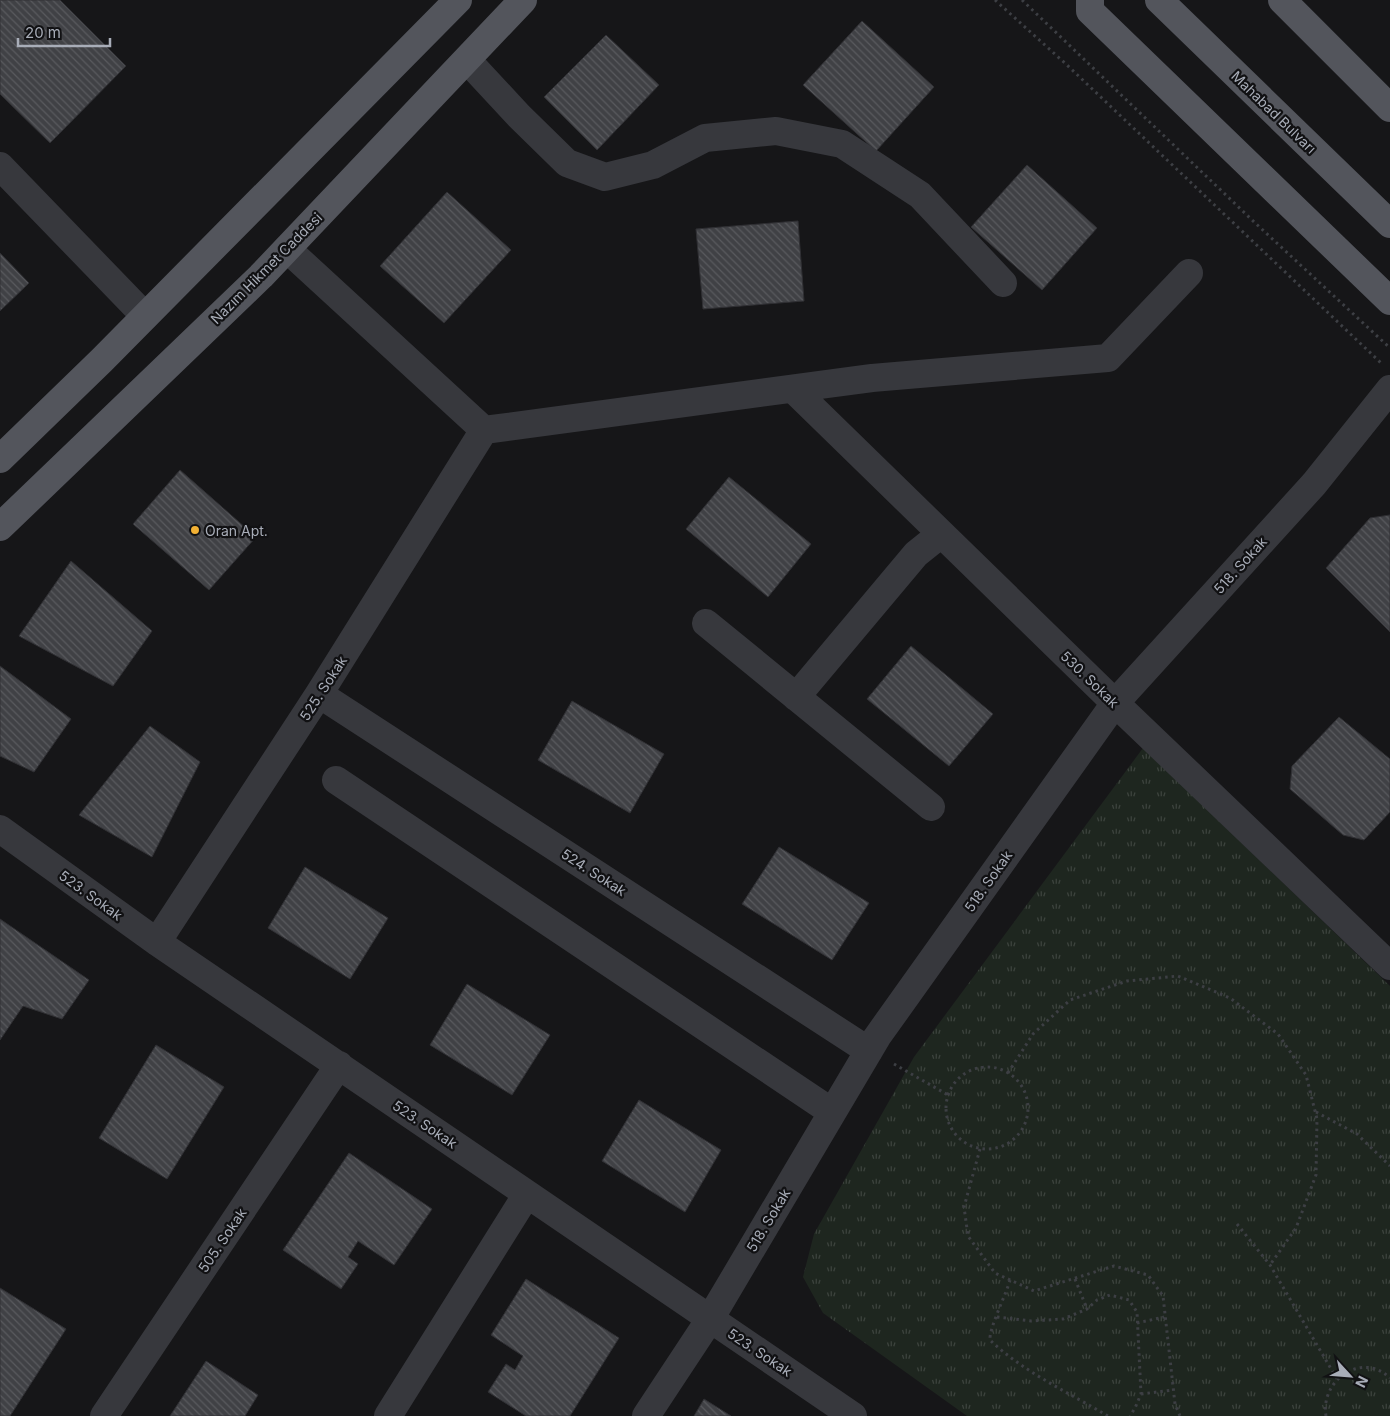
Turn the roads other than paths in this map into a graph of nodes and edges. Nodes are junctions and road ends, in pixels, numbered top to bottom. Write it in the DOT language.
graph roads {
  1 [pos="458,0"];
  2 [pos="523,0"];
  3 [pos="1090,0"];
  4 [pos="1159,0"];
  5 [pos="1282,0"];
  6 [pos="467,60"];
  7 [pos="1360,78"];
  8 [pos="1390,91"];
  9 [pos="1390,108"];
  10 [pos="0,166"];
  11 [pos="1390,224"];
  12 [pos="287,249"];
  13 [pos="1189,273"];
  14 [pos="1003,283"];
  15 [pos="1390,301"];
  16 [pos="145,316"];
  17 [pos="1386,377"];
  18 [pos="793,389"];
  19 [pos="484,430"];
  20 [pos="0,459"];
  21 [pos="0,527"];
  22 [pos="941,534"];
  23 [pos="706,623"];
  24 [pos="319,694"];
  25 [pos="796,697"];
  26 [pos="1115,703"];
  27 [pos="336,780"];
  28 [pos="931,807"];
  29 [pos="0,829"];
  30 [pos="157,942"];
  31 [pos="1390,966"];
  32 [pos="869,1051"];
  33 [pos="339,1065"];
  34 [pos="832,1112"];
  35 [pos="527,1194"];
  36 [pos="710,1319"];
  37 [pos="104,1416"];
  38 [pos="388,1416"];
  39 [pos="646,1416"];
  40 [pos="853,1416"];
  1 -- 16 [label="main road"];
  2 -- 6 [label="main road, Nazım Hikmet Caddesi"];
  3 -- 15 [label="main road"];
  4 -- 11 [label="main road, Mahabad Bulvarı"];
  5 -- 7 [label="main road"];
  6 -- 12 [label="main road, Nazım Hikmet Caddesi"];
  6 -- 14 [label="street"];
  7 -- 8 [label="main road"];
  7 -- 9 [label="main road"];
  10 -- 16 [label="street"];
  12 -- 19 [label="street"];
  12 -- 21 [label="main road, Nazım Hikmet Caddesi"];
  13 -- 18 [label="street"];
  16 -- 20 [label="main road"];
  17 -- 26 [label="street, 518. Sokak"];
  18 -- 19 [label="street"];
  18 -- 22 [label="street, 530. Sokak"];
  19 -- 24 [label="street, 525. Sokak"];
  22 -- 25 [label="street"];
  22 -- 26 [label="street, 530. Sokak"];
  23 -- 25 [label="street"];
  24 -- 30 [label="street, 525. Sokak"];
  24 -- 32 [label="street, 524. Sokak"];
  25 -- 28 [label="street"];
  26 -- 31 [label="street, 530. Sokak"];
  26 -- 32 [label="street, 518. Sokak"];
  27 -- 34 [label="street"];
  29 -- 30 [label="street, 523. Sokak"];
  30 -- 33 [label="street, 523. Sokak"];
  32 -- 34 [label="street, 518. Sokak"];
  33 -- 35 [label="street, 523. Sokak"];
  33 -- 37 [label="street, 505. Sokak"];
  34 -- 36 [label="street, 518. Sokak"];
  35 -- 36 [label="street, 523. Sokak"];
  35 -- 38 [label="street"];
  36 -- 39 [label="street, 518. Sokak"];
  36 -- 40 [label="street, 523. Sokak"];
}
